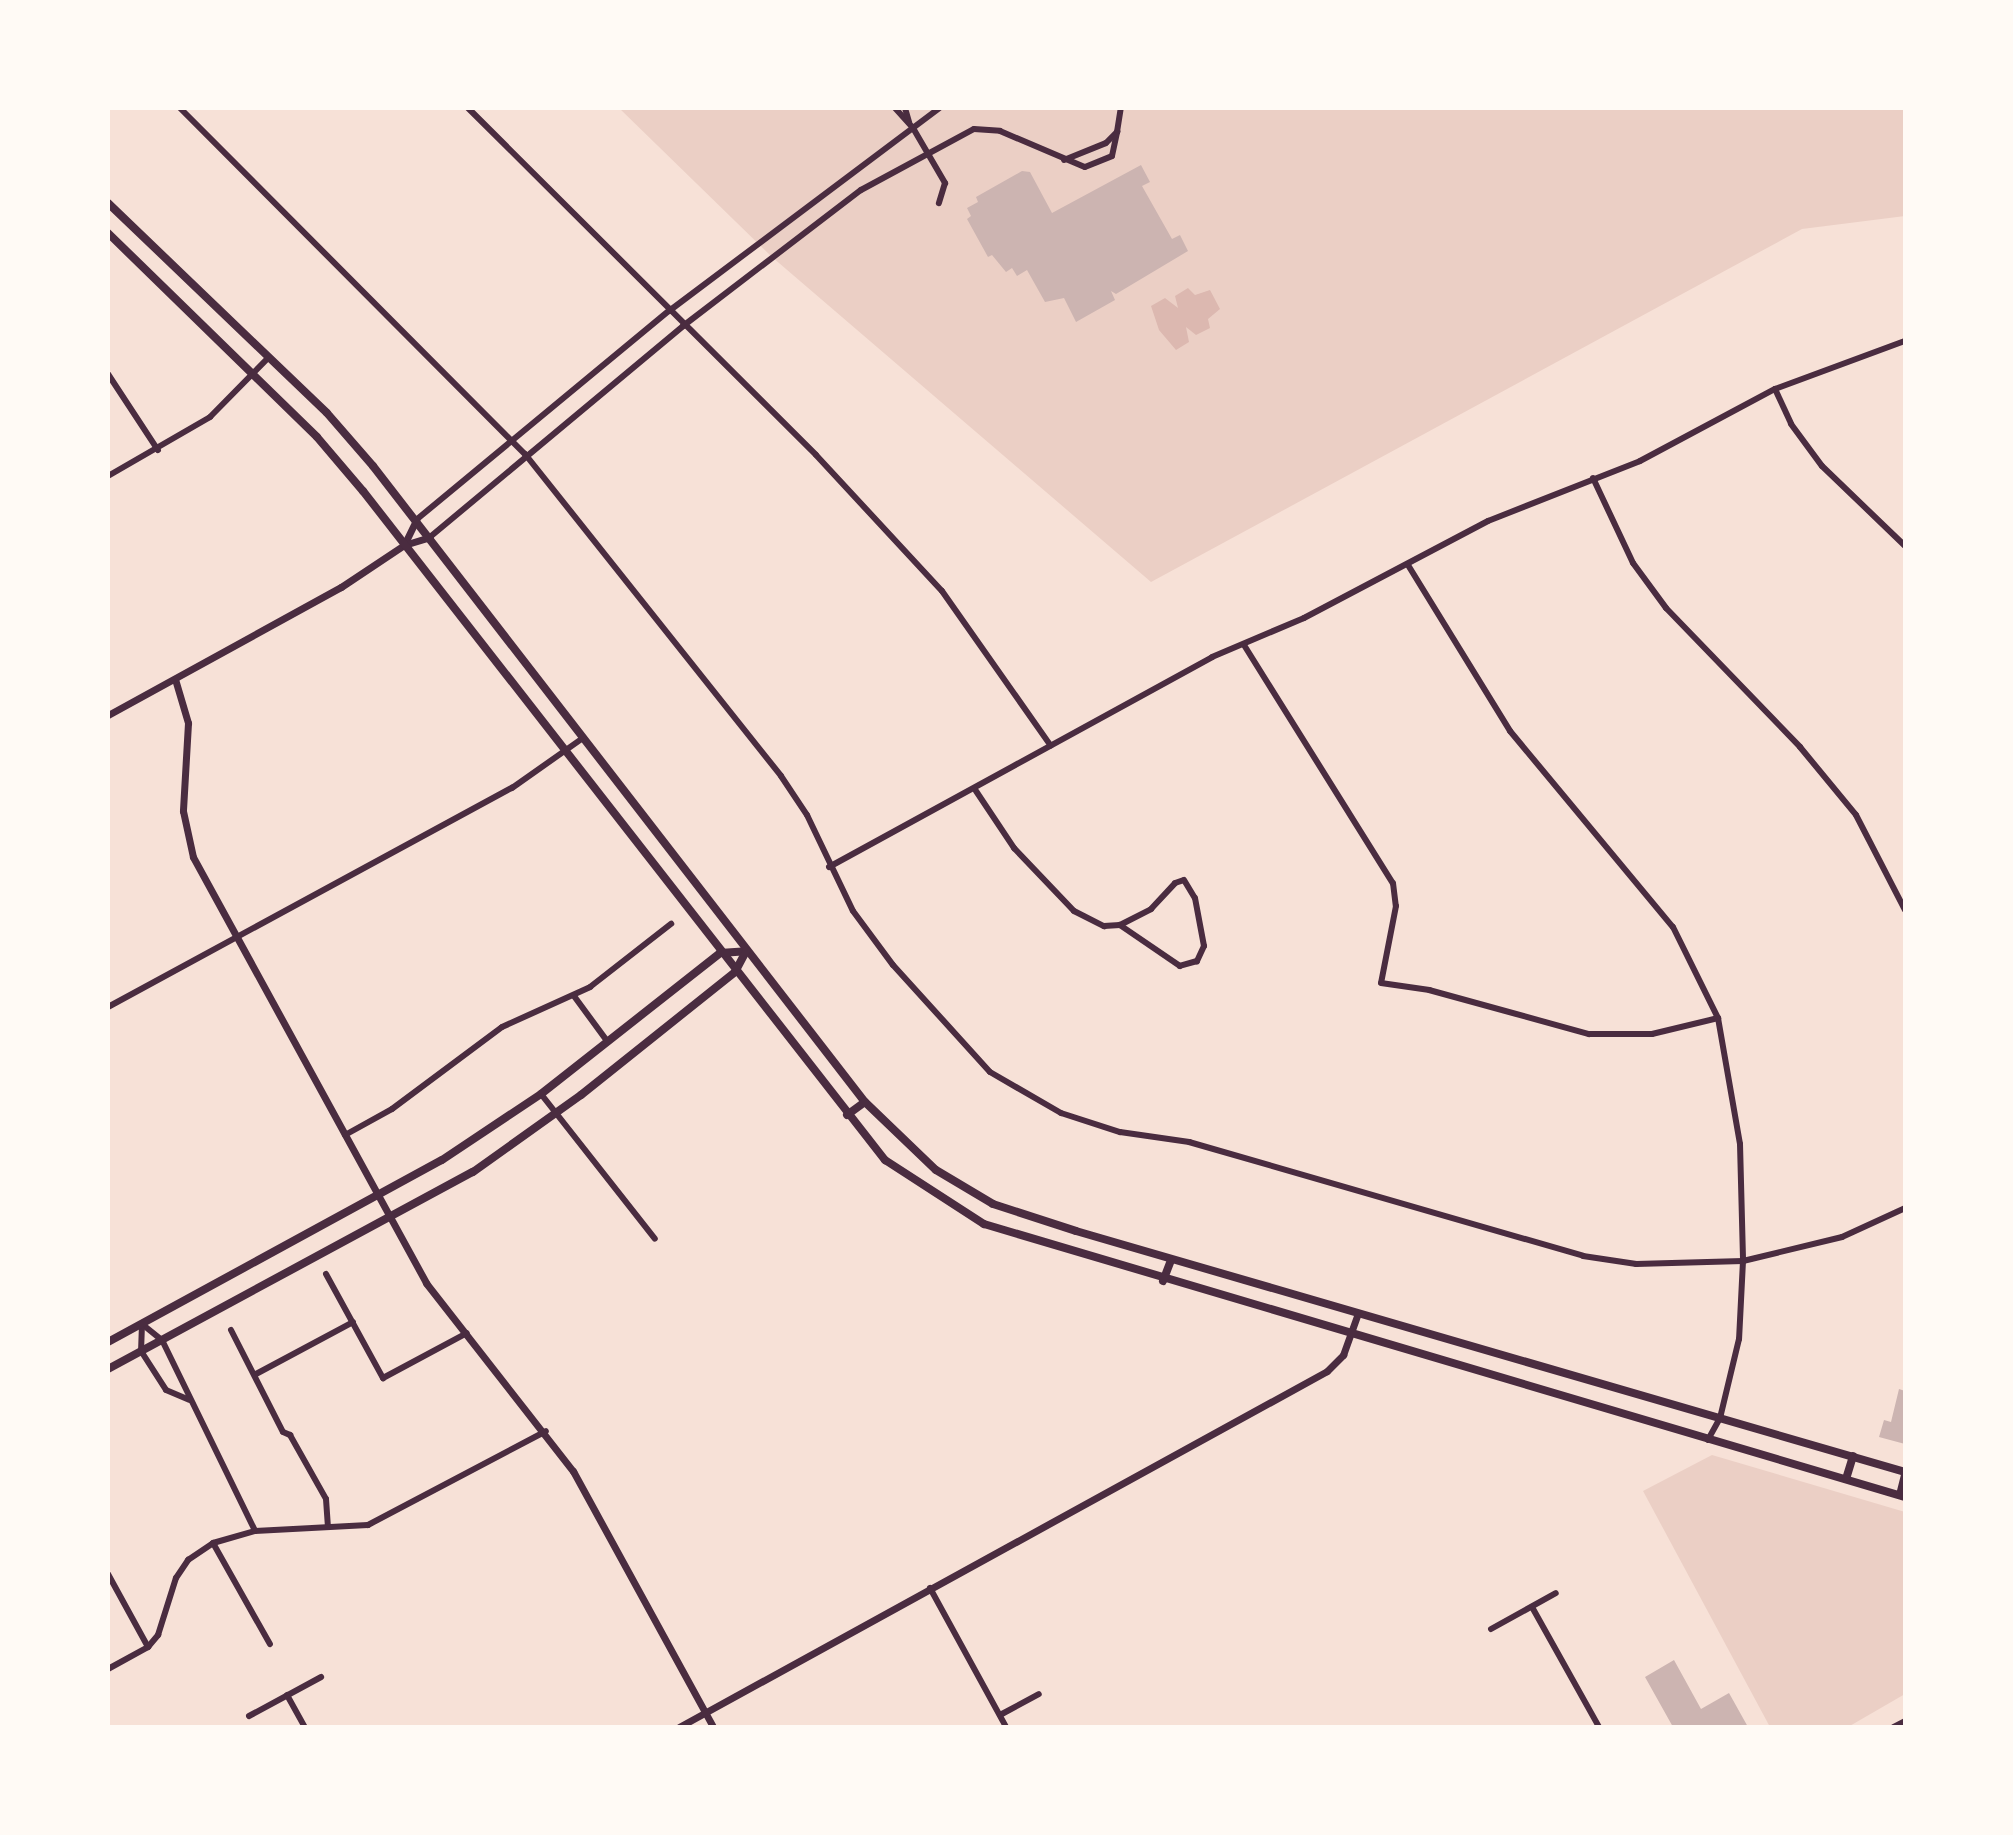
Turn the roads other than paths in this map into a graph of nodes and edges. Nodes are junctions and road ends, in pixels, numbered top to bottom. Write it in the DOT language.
graph roads {
  1 [pos="180,108"];
  2 [pos="468,108"];
  3 [pos="895,108"];
  4 [pos="905,108"];
  5 [pos="939,108"];
  6 [pos="1121,108"];
  7 [pos="911,125"];
  8 [pos="1117,132"];
  9 [pos="928,154"];
  10 [pos="1060,160"];
  11 [pos="108,203"];
  12 [pos="939,203"];
  13 [pos="108,233"];
  14 [pos="669,311"];
  15 [pos="683,326"];
  16 [pos="1905,341"];
  17 [pos="269,357"];
  18 [pos="108,374"];
  19 [pos="251,375"];
  20 [pos="1775,389"];
  21 [pos="511,440"];
  22 [pos="158,450"];
  23 [pos="525,454"];
  24 [pos="108,476"];
  25 [pos="1593,478"];
  26 [pos="416,520"];
  27 [pos="430,537"];
  28 [pos="404,545"];
  29 [pos="1905,546"];
  30 [pos="1408,565"];
  31 [pos="1244,645"];
  32 [pos="175,679"];
  33 [pos="108,715"];
  34 [pos="583,738"];
  35 [pos="1051,746"];
  36 [pos="566,752"];
  37 [pos="976,791"];
  38 [pos="829,867"];
  39 [pos="1905,910"];
  40 [pos="671,924"];
  41 [pos="1120,925"];
  42 [pos="236,938"];
  43 [pos="746,951"];
  44 [pos="720,953"];
  45 [pos="735,972"];
  46 [pos="574,996"];
  47 [pos="108,1007"];
  48 [pos="1718,1018"];
  49 [pos="607,1041"];
  50 [pos="541,1094"];
  51 [pos="865,1102"];
  52 [pos="555,1115"];
  53 [pos="847,1115"];
  54 [pos="345,1135"];
  55 [pos="378,1195"];
  56 [pos="1905,1208"];
  57 [pos="391,1217"];
  58 [pos="655,1239"];
  59 [pos="1171,1260"];
  60 [pos="1743,1261"];
  61 [pos="326,1274"];
  62 [pos="1163,1281"];
  63 [pos="1357,1316"];
  64 [pos="353,1322"];
  65 [pos="142,1324"];
  66 [pos="231,1330"];
  67 [pos="467,1333"];
  68 [pos="1350,1336"];
  69 [pos="162,1340"];
  70 [pos="108,1342"];
  71 [pos="141,1351"];
  72 [pos="1528,1364"];
  73 [pos="108,1369"];
  74 [pos="256,1374"];
  75 [pos="1522,1384"];
  76 [pos="189,1400"];
  77 [pos="1720,1418"];
  78 [pos="546,1431"];
  79 [pos="1708,1440"];
  80 [pos="1853,1456"];
  81 [pos="1905,1473"];
  82 [pos="1846,1479"];
  83 [pos="1902,1496"];
  84 [pos="328,1527"];
  85 [pos="255,1531"];
  86 [pos="213,1543"];
  87 [pos="108,1574"];
  88 [pos="930,1588"];
  89 [pos="1556,1593"];
  90 [pos="1532,1607"];
  91 [pos="1491,1629"];
  92 [pos="270,1644"];
  93 [pos="148,1647"];
  94 [pos="108,1669"];
  95 [pos="321,1677"];
  96 [pos="1039,1694"];
  97 [pos="287,1695"];
  98 [pos="706,1713"];
  99 [pos="1000,1715"];
  100 [pos="249,1716"];
  101 [pos="1905,1721"];
  102 [pos="305,1727"];
  103 [pos="679,1727"];
  104 [pos="713,1727"];
  105 [pos="1006,1727"];
  106 [pos="1599,1727"];
  107 [pos="1893,1727"];
  1 -- 21 [label="street"];
  2 -- 14 [label="street"];
  3 -- 7 [label="street"];
  4 -- 7 [label="street"];
  5 -- 7 [label="street"];
  6 -- 8 [label="street"];
  7 -- 9 [label="street"];
  7 -- 14 [label="street"];
  8 -- 10 [label="street"];
  8 -- 10 [label="street"];
  9 -- 10 [label="street"];
  9 -- 12 [label="street"];
  9 -- 15 [label="street"];
  11 -- 17 [label="main road"];
  13 -- 19 [label="main road"];
  14 -- 15 [label="street"];
  14 -- 21 [label="street"];
  15 -- 23 [label="street"];
  15 -- 35 [label="street"];
  16 -- 20 [label="street"];
  17 -- 19 [label="street"];
  17 -- 26 [label="main road"];
  18 -- 22 [label="street"];
  19 -- 22 [label="street"];
  19 -- 28 [label="main road"];
  20 -- 25 [label="street"];
  20 -- 29 [label="street"];
  21 -- 23 [label="street"];
  21 -- 26 [label="street"];
  22 -- 24 [label="street"];
  23 -- 27 [label="street"];
  23 -- 38 [label="street"];
  25 -- 30 [label="street"];
  25 -- 39 [label="street"];
  26 -- 27 [label="main road"];
  26 -- 28 [label="street"];
  27 -- 28 [label="street"];
  27 -- 34 [label="main road"];
  28 -- 32 [label="street"];
  28 -- 36 [label="main road"];
  30 -- 31 [label="street"];
  30 -- 48 [label="street"];
  31 -- 35 [label="street"];
  31 -- 48 [label="street"];
  32 -- 33 [label="street"];
  32 -- 42 [label="street"];
  34 -- 36 [label="street"];
  34 -- 43 [label="main road"];
  35 -- 37 [label="street"];
  36 -- 42 [label="street"];
  36 -- 44 [label="main road"];
  37 -- 38 [label="street"];
  37 -- 41 [label="street"];
  38 -- 60 [label="street"];
  40 -- 46 [label="street"];
  41 -- 41 [label="street"];
  42 -- 47 [label="street"];
  42 -- 54 [label="street"];
  43 -- 44 [label="main road"];
  43 -- 45 [label="main road"];
  43 -- 51 [label="main road"];
  44 -- 45 [label="main road"];
  44 -- 49 [label="main road"];
  45 -- 52 [label="main road"];
  45 -- 53 [label="main road"];
  46 -- 49 [label="street"];
  46 -- 54 [label="street"];
  48 -- 60 [label="street"];
  49 -- 50 [label="main road"];
  50 -- 52 [label="street"];
  50 -- 55 [label="main road"];
  51 -- 53 [label="main road"];
  51 -- 59 [label="main road"];
  52 -- 57 [label="main road"];
  52 -- 58 [label="street"];
  53 -- 62 [label="main road"];
  54 -- 55 [label="street"];
  55 -- 57 [label="street"];
  55 -- 65 [label="main road"];
  56 -- 60 [label="street"];
  57 -- 67 [label="street"];
  57 -- 69 [label="main road"];
  59 -- 62 [label="main road"];
  59 -- 63 [label="main road"];
  60 -- 77 [label="street"];
  61 -- 64 [label="street"];
  62 -- 68 [label="main road"];
  63 -- 68 [label="street"];
  63 -- 72 [label="main road"];
  64 -- 67 [label="street"];
  64 -- 74 [label="street"];
  65 -- 69 [label="street"];
  65 -- 70 [label="main road"];
  65 -- 71 [label="street"];
  66 -- 74 [label="street"];
  67 -- 78 [label="street"];
  68 -- 75 [label="main road"];
  68 -- 88 [label="street"];
  69 -- 71 [label="main road"];
  69 -- 76 [label="street"];
  71 -- 73 [label="main road"];
  71 -- 76 [label="street"];
  72 -- 75 [label="main road"];
  72 -- 77 [label="main road"];
  74 -- 84 [label="street"];
  75 -- 79 [label="main road"];
  76 -- 85 [label="street"];
  77 -- 79 [label="street"];
  77 -- 80 [label="main road"];
  78 -- 84 [label="street"];
  78 -- 98 [label="street"];
  79 -- 82 [label="main road"];
  80 -- 81 [label="main road"];
  80 -- 82 [label="main road"];
  81 -- 83 [label="main road"];
  82 -- 83 [label="main road"];
  84 -- 85 [label="street"];
  85 -- 86 [label="street"];
  86 -- 92 [label="street"];
  86 -- 93 [label="street"];
  87 -- 93 [label="street"];
  88 -- 98 [label="street"];
  88 -- 99 [label="street"];
  89 -- 90 [label="street"];
  90 -- 91 [label="street"];
  90 -- 106 [label="street"];
  93 -- 94 [label="street"];
  95 -- 97 [label="street"];
  96 -- 99 [label="street"];
  97 -- 100 [label="street"];
  97 -- 102 [label="street"];
  98 -- 103 [label="street"];
  98 -- 104 [label="street"];
  99 -- 105 [label="street"];
  101 -- 107 [label="street"];
}
